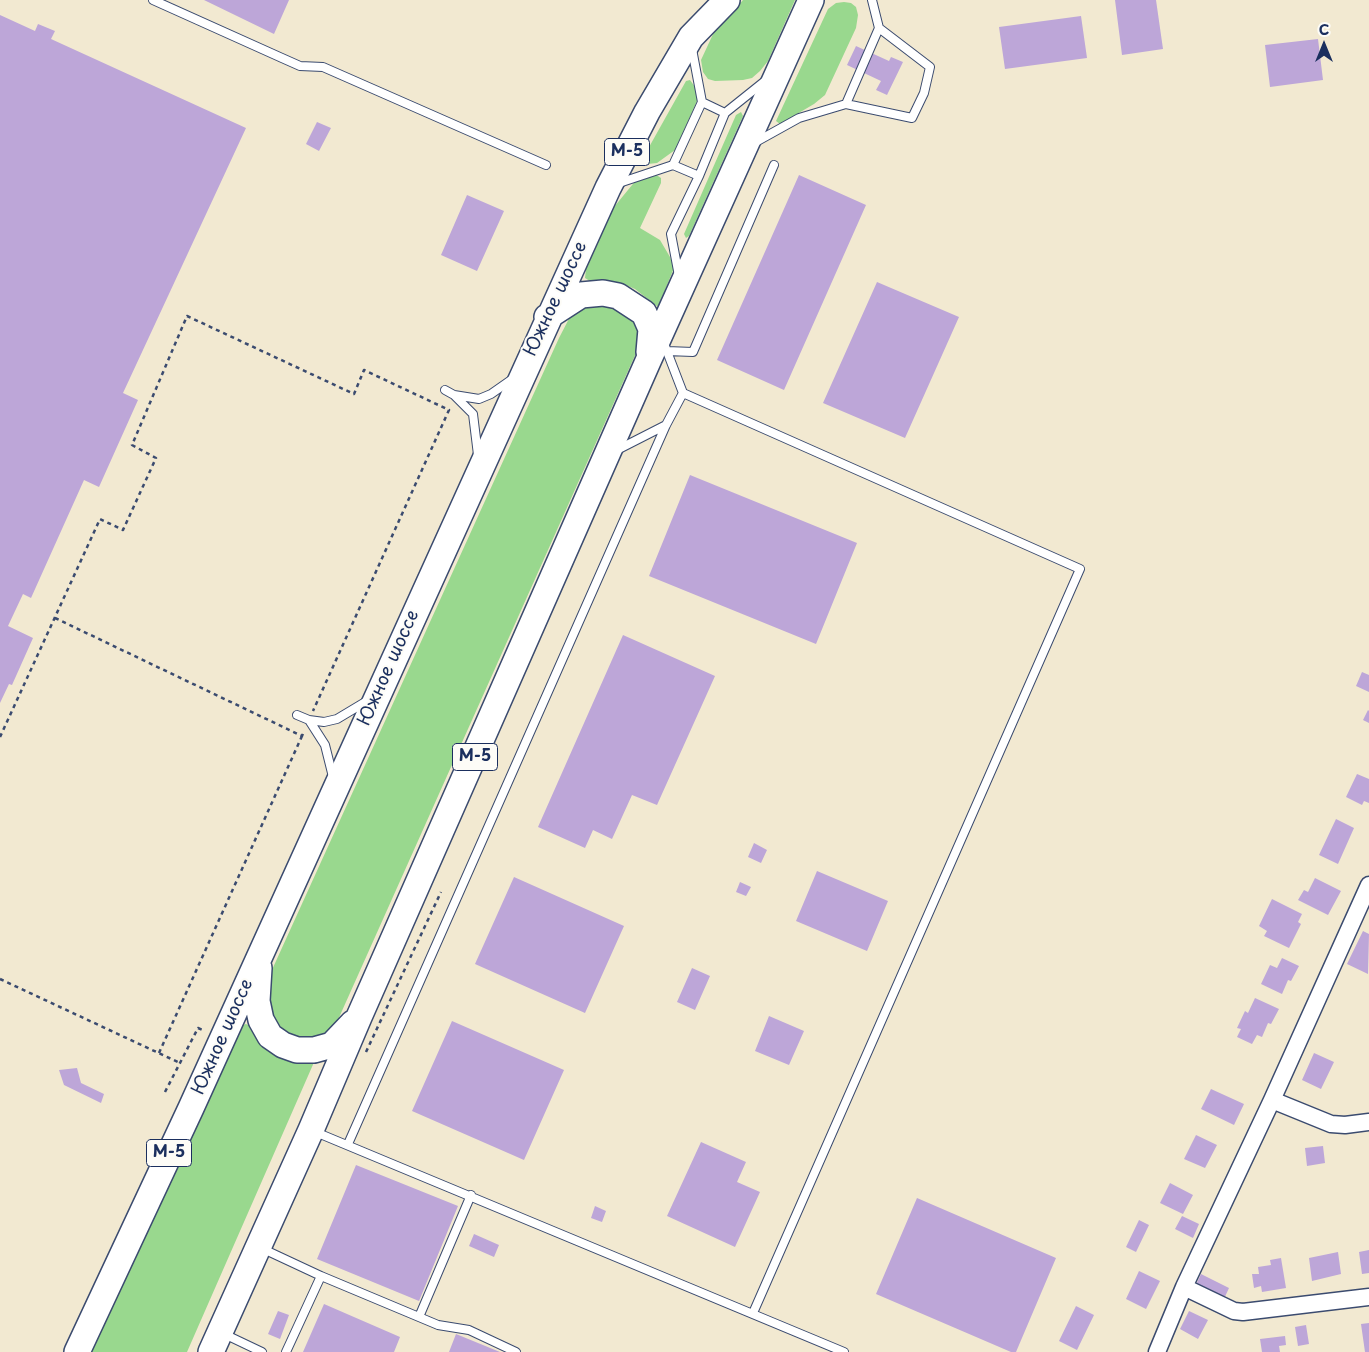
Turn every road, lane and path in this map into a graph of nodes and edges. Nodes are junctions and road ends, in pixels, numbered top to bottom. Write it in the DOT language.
graph roads {
  1 [pos="152,0"];
  2 [pos="727,0"];
  3 [pos="811,0"];
  4 [pos="872,0"];
  5 [pos="879,28"];
  6 [pos="691,37"];
  7 [pos="778,71"];
  8 [pos="702,102"];
  9 [pos="846,104"];
  10 [pos="725,113"];
  11 [pos="743,149"];
  12 [pos="546,164"];
  13 [pos="774,164"];
  14 [pos="673,165"];
  15 [pos="700,176"];
  16 [pos="608,188"];
  17 [pos="681,286"];
  18 [pos="548,318"];
  19 [pos="659,348"];
  20 [pos="525,366"];
  21 [pos="446,390"];
  22 [pos="683,393"];
  23 [pos="454,395"];
  24 [pos="666,425"];
  25 [pos="607,455"];
  26 [pos="474,478"];
  27 [pos="55,618"];
  28 [pos="376,696"];
  29 [pos="297,715"];
  30 [pos="309,720"];
  31 [pos="302,736"];
  32 [pos="0,737"];
  33 [pos="336,787"];
  34 [pos="1369,885"];
  35 [pos="441,892"];
  36 [pos="1362,917"];
  37 [pos="261,953"];
  38 [pos="0,979"];
  39 [pos="359,1017"];
  40 [pos="205,1031"];
  41 [pos="159,1053"];
  42 [pos="364,1058"];
  43 [pos="180,1063"];
  44 [pos="165,1092"];
  45 [pos="1272,1100"];
  46 [pos="1369,1122"];
  47 [pos="311,1130"];
  48 [pos="348,1144"];
  49 [pos="471,1195"];
  50 [pos="258,1247"];
  51 [pos="322,1276"];
  52 [pos="1184,1287"];
  53 [pos="1369,1298"];
  54 [pos="753,1313"];
  55 [pos="419,1317"];
  56 [pos="216,1342"];
  57 [pos="77,1352"];
  58 [pos="262,1352"];
  59 [pos="286,1352"];
  60 [pos="516,1352"];
  61 [pos="844,1352"];
  62 [pos="1157,1352"];
  1 -- 12 [label="lane"];
  2 -- 6 [label="main road, Южное шоссе / М-5"];
  3 -- 7 [label="main road, М-5"];
  4 -- 5 [label="lane"];
  5 -- 9 [label="lane"];
  5 -- 9 [label="lane"];
  6 -- 8 [label="lane"];
  6 -- 16 [label="main road, Южное шоссе / М-5"];
  7 -- 10 [label="lane"];
  7 -- 11 [label="main road, М-5"];
  8 -- 10 [label="lane"];
  8 -- 14 [label="lane"];
  9 -- 11 [label="lane"];
  10 -- 15 [label="lane"];
  11 -- 17 [label="main road, М-5"];
  13 -- 19 [label="lane"];
  14 -- 15 [label="lane"];
  14 -- 16 [label="lane"];
  15 -- 17 [label="lane"];
  16 -- 18 [label="main road, Южное шоссе / М-5"];
  17 -- 19 [label="main road, М-5"];
  18 -- 19 [label="main road"];
  18 -- 20 [label="main road, Южное шоссе / М-5"];
  19 -- 22 [label="lane"];
  19 -- 25 [label="main road, М-5"];
  20 -- 23 [label="lane"];
  20 -- 26 [label="main road, Южное шоссе / М-5"];
  21 -- 23 [label="lane"];
  22 -- 24 [label="lane"];
  22 -- 54 [label="lane"];
  23 -- 26 [label="lane"];
  24 -- 25 [label="lane"];
  24 -- 48 [label="lane"];
  25 -- 39 [label="main road, М-5"];
  26 -- 28 [label="main road, Южное шоссе / М-5"];
  27 -- 30 [label="path"];
  27 -- 31 [label="path"];
  27 -- 32 [label="path"];
  28 -- 30 [label="lane"];
  28 -- 33 [label="main road, Южное шоссе / М-5"];
  29 -- 30 [label="lane"];
  30 -- 31 [label="path"];
  30 -- 33 [label="lane"];
  31 -- 41 [label="path"];
  33 -- 37 [label="main road, Южное шоссе / М-5"];
  34 -- 36 [label="street"];
  35 -- 42 [label="path"];
  36 -- 45 [label="street"];
  37 -- 39 [label="main road"];
  37 -- 57 [label="main road, Южное шоссе / М-5"];
  38 -- 41 [label="path"];
  39 -- 47 [label="main road, М-5"];
  40 -- 43 [label="path"];
  41 -- 43 [label="path"];
  43 -- 44 [label="path"];
  45 -- 46 [label="street"];
  45 -- 52 [label="street"];
  47 -- 48 [label="lane"];
  47 -- 50 [label="main road, М-5"];
  48 -- 49 [label="lane"];
  49 -- 54 [label="lane"];
  49 -- 55 [label="lane"];
  50 -- 51 [label="lane"];
  50 -- 56 [label="main road, М-5"];
  51 -- 55 [label="lane"];
  51 -- 59 [label="lane"];
  52 -- 53 [label="street"];
  52 -- 62 [label="street"];
  54 -- 61 [label="lane"];
  55 -- 60 [label="lane"];
  56 -- 58 [label="lane"];
}
